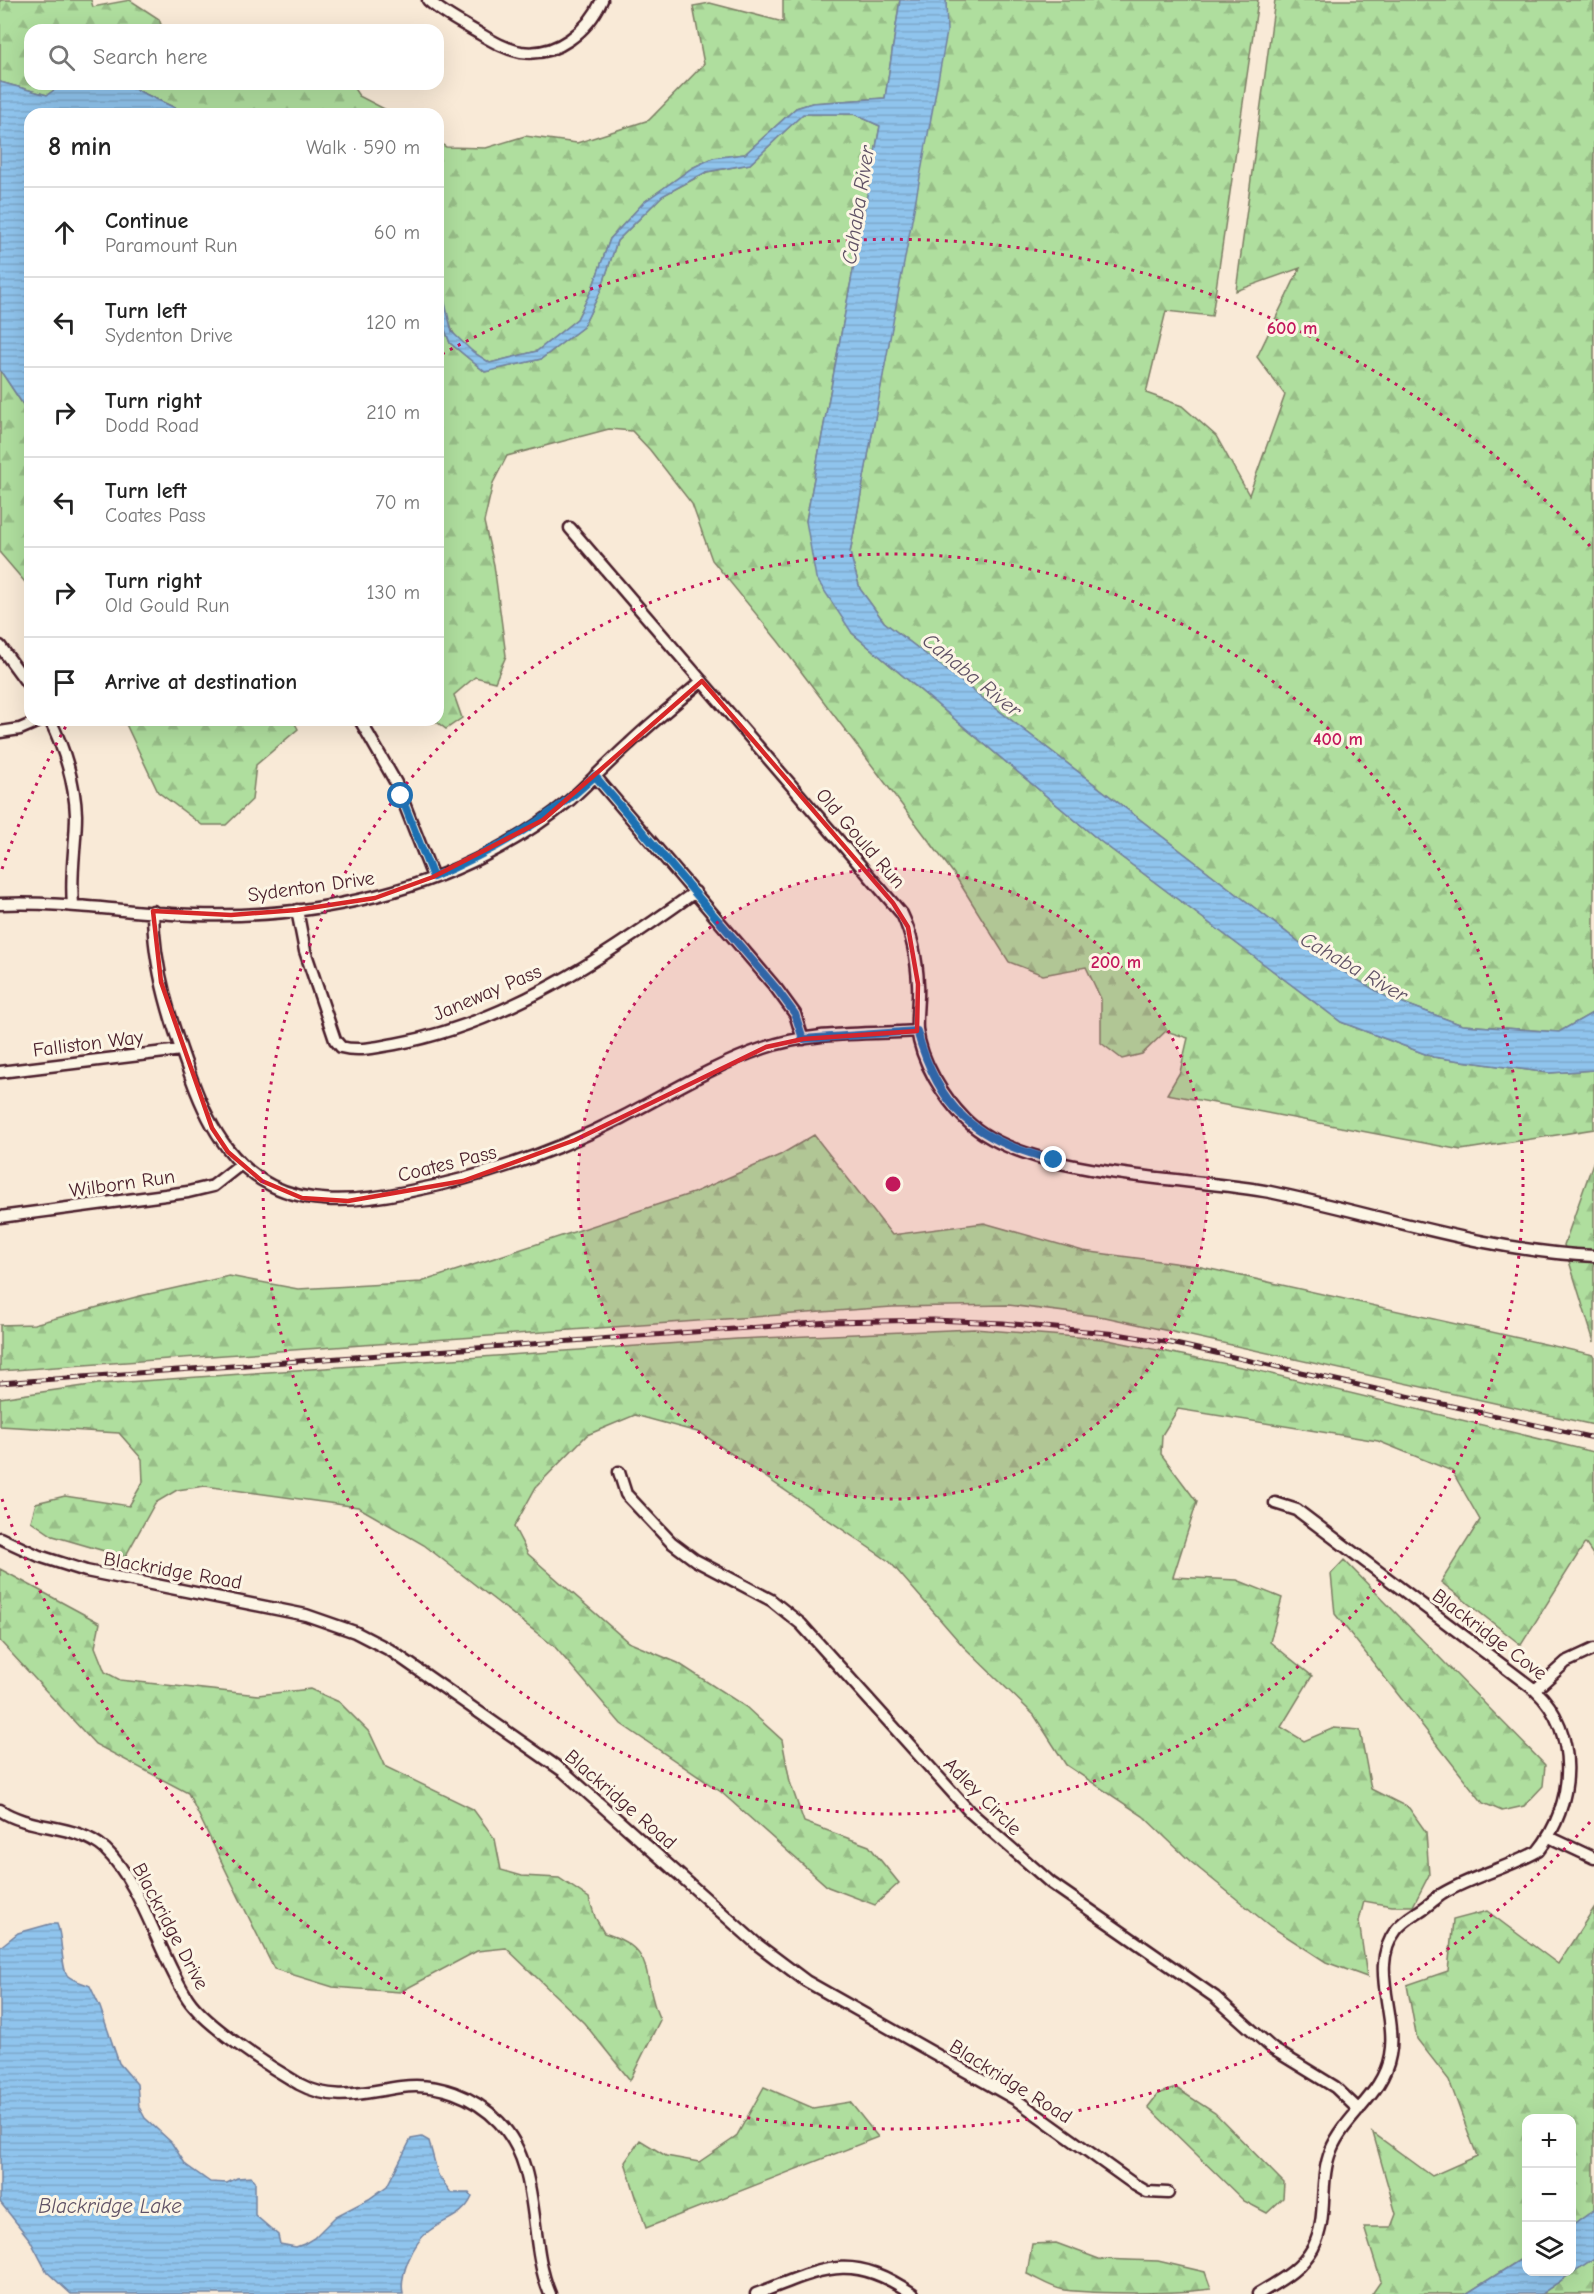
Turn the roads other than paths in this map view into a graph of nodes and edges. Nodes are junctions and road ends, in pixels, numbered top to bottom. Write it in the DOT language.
graph roads {
  1 [pos="428,0"];
  2 [pos="602,0"];
  3 [pos="570,528"];
  4 [pos="0,646"];
  5 [pos="24,679"];
  6 [pos="702,681"];
  7 [pos="27,726"];
  8 [pos="53,726"];
  9 [pos="363,726"];
  10 [pos="0,732"];
  11 [pos="595,776"];
  12 [pos="433,877"];
  13 [pos="695,892"];
  14 [pos="0,904"];
  15 [pos="73,904"];
  16 [pos="297,910"];
  17 [pos="153,911"];
  18 [pos="917,1031"];
  19 [pos="803,1039"];
  20 [pos="181,1050"];
  21 [pos="0,1072"];
  22 [pos="241,1164"];
  23 [pos="0,1217"];
  24 [pos="1594,1257"];
  25 [pos="619,1472"];
  26 [pos="1275,1503"];
  27 [pos="0,1538"];
  28 [pos="1594,1649"];
  29 [pos="1535,1690"];
  30 [pos="0,1810"];
  31 [pos="1549,1837"];
  32 [pos="1594,1858"];
  33 [pos="1359,2110"];
  34 [pos="1168,2193"];
  35 [pos="549,2294"];
  36 [pos="756,2294"];
  37 [pos="913,2294"];
  38 [pos="1258,2294"];
  1 -- 2 [label="street"];
  3 -- 6 [label="street, Old Gould Run"];
  4 -- 5 [label="street"];
  6 -- 11 [label="street, Sydenton Drive"];
  6 -- 18 [label="street, Old Gould Run"];
  7 -- 10 [label="street"];
  8 -- 15 [label="street"];
  9 -- 12 [label="street"];
  11 -- 12 [label="street, Sydenton Drive"];
  11 -- 13 [label="street"];
  12 -- 16 [label="street, Sydenton Drive"];
  13 -- 16 [label="street, Janeway Pass"];
  13 -- 19 [label="street"];
  14 -- 15 [label="street, Sydenton Drive"];
  15 -- 17 [label="street, Sydenton Drive"];
  16 -- 17 [label="street, Sydenton Drive"];
  17 -- 20 [label="street, Coates Pass"];
  18 -- 19 [label="street, Coates Pass"];
  18 -- 24 [label="street, Old Gould Run"];
  19 -- 22 [label="street, Coates Pass"];
  20 -- 21 [label="street, Falliston Way"];
  20 -- 22 [label="street, Coates Pass"];
  22 -- 23 [label="street, Wilborn Run"];
  25 -- 33 [label="street, Adley Circle"];
  26 -- 29 [label="street, Blackridge Cove"];
  27 -- 34 [label="street, Blackridge Road"];
  28 -- 29 [label="street"];
  29 -- 31 [label="street, Blackridge Cove"];
  30 -- 35 [label="street, Blackridge Drive"];
  31 -- 32 [label="street"];
  31 -- 33 [label="street, Blackridge Cove"];
  33 -- 38 [label="street, Blackridge Cove"];
  36 -- 37 [label="street"];
}
